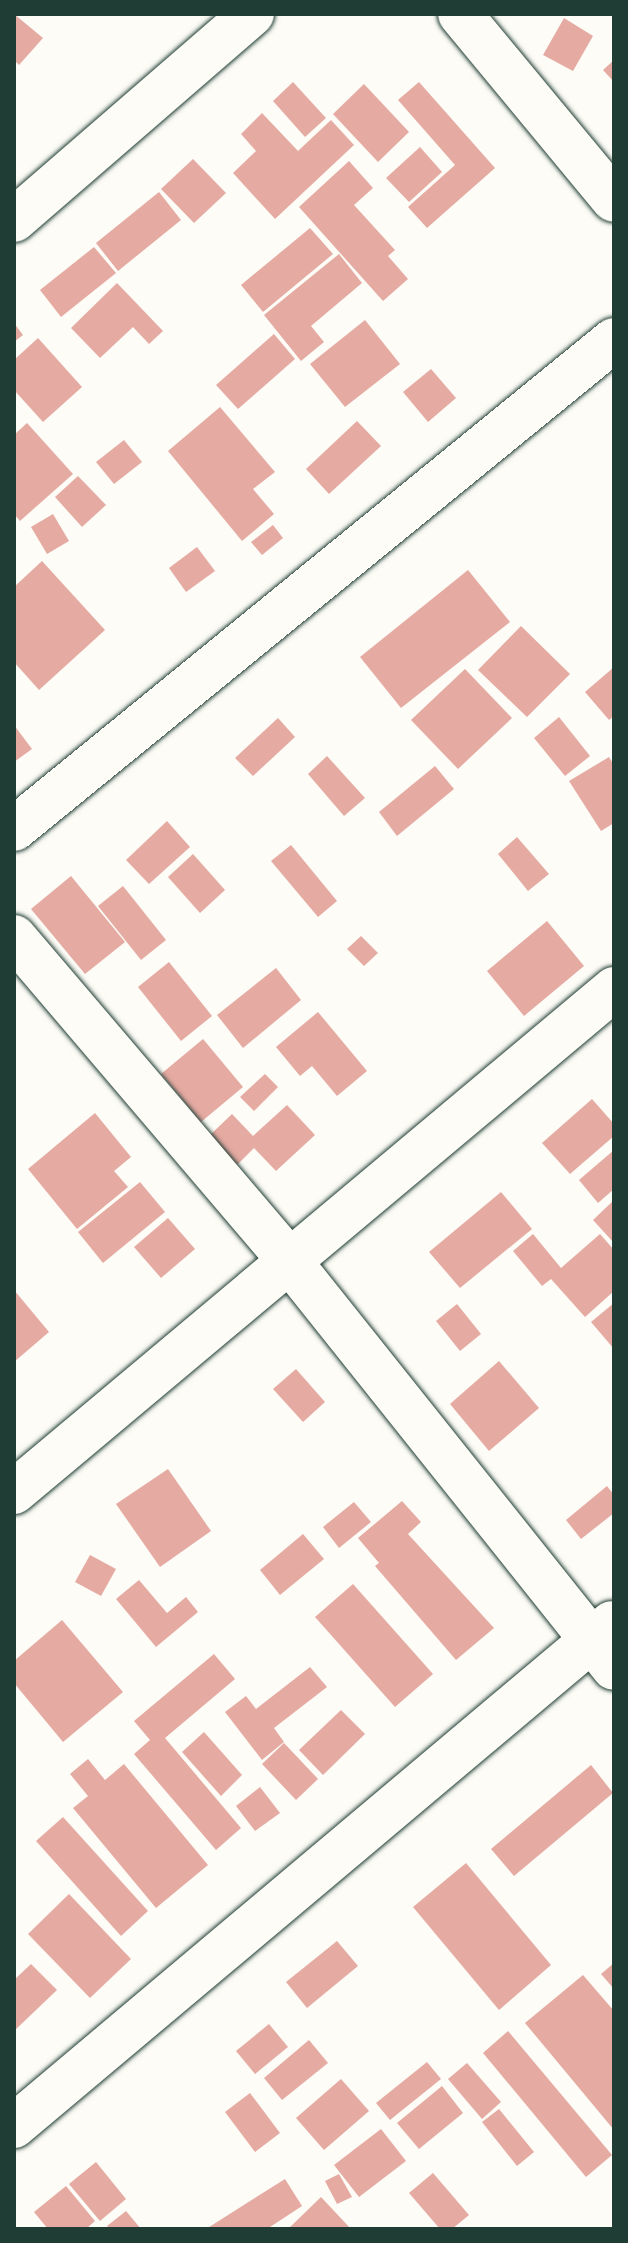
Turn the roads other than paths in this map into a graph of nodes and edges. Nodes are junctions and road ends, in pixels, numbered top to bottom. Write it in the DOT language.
graph roads {
  1 [pos="252,14"];
  2 [pos="460,14"];
  3 [pos="614,200"];
  4 [pos="14,220"];
  5 [pos="614,340"];
  6 [pos="14,829"];
  7 [pos="14,937"];
  8 [pos="614,989"];
  9 [pos="287,1258"];
  10 [pos="14,1492"];
  11 [pos="606,1643"];
  12 [pos="14,2126"];
  1 -- 4 [label="street"];
  2 -- 3 [label="street"];
  5 -- 6 [label="street"];
  7 -- 9 [label="street"];
  8 -- 9 [label="street"];
  9 -- 10 [label="street"];
  9 -- 11 [label="street"];
  11 -- 12 [label="street"];
}
